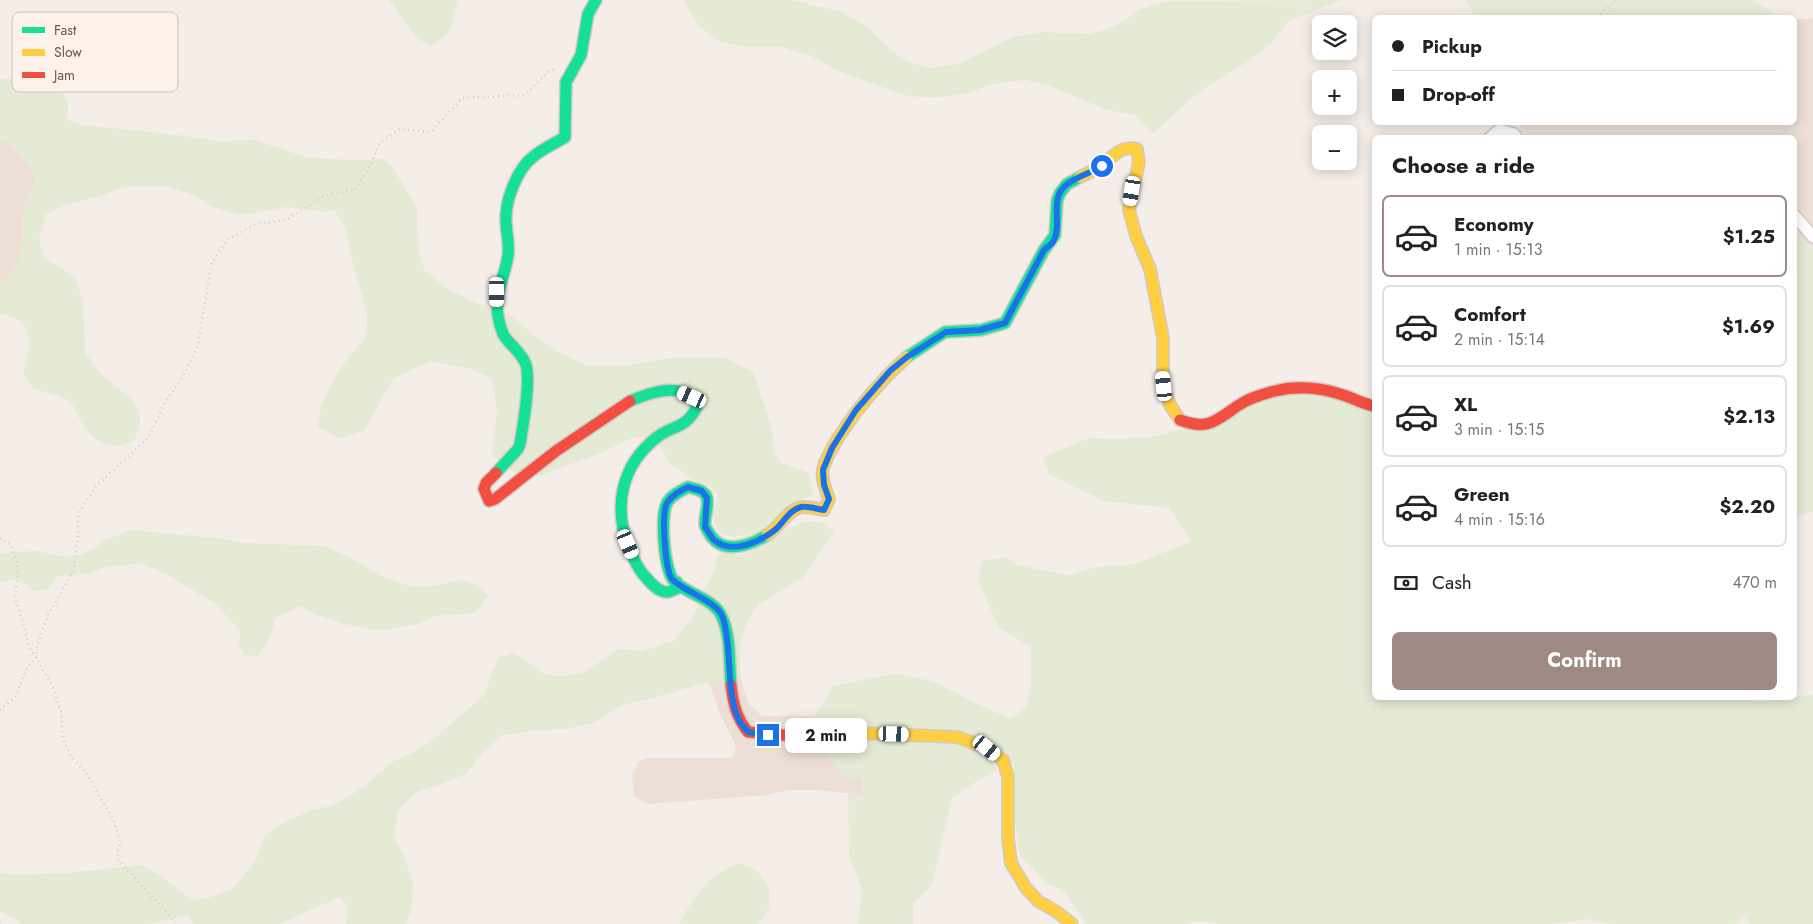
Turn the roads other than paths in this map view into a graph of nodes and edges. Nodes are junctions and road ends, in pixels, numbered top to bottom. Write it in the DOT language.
graph roads {
  1 [pos="596,0"];
  2 [pos="1493,135"];
  3 [pos="1514,135"];
  4 [pos="1797,218"];
  5 [pos="1813,237"];
  6 [pos="1372,406"];
  7 [pos="677,582"];
  8 [pos="1072,924"];
  1 -- 7 [label="street"];
  2 -- 3 [label="street"];
  4 -- 5 [label="street"];
  6 -- 7 [label="street"];
  7 -- 8 [label="street"];
}
